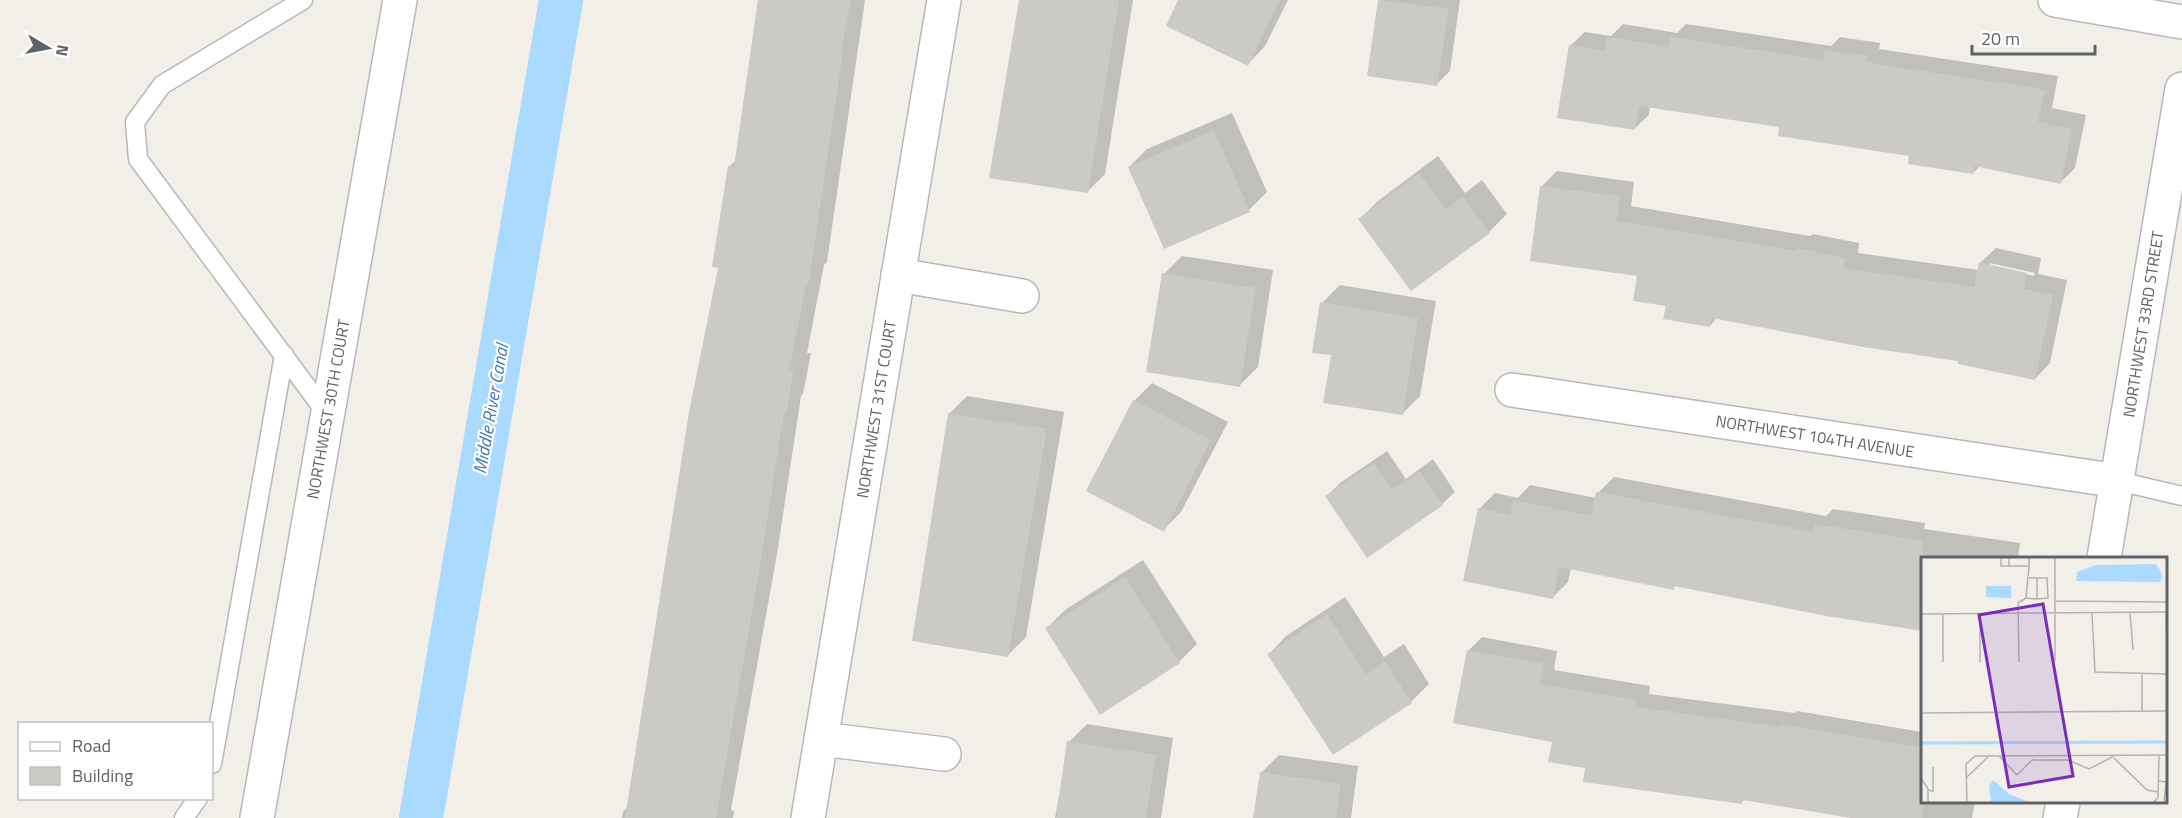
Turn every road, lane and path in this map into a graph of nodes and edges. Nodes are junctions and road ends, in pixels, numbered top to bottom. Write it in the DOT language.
graph roads {
  1 [pos="303,0"];
  2 [pos="400,0"];
  3 [pos="944,0"];
  4 [pos="2055,0"];
  5 [pos="2182,22"];
  6 [pos="2182,89"];
  7 [pos="898,275"];
  8 [pos="1022,296"];
  9 [pos="284,355"];
  10 [pos="1512,390"];
  11 [pos="327,414"];
  12 [pos="2118,482"];
  13 [pos="2182,496"];
  14 [pos="2104,557"];
  15 [pos="821,739"];
  16 [pos="944,754"];
  17 [pos="213,758"];
  18 [pos="197,800"];
  19 [pos="2062,803"];
  20 [pos="184,818"];
  21 [pos="257,818"];
  22 [pos="808,818"];
  23 [pos="2060,818"];
  1 -- 9 [label="lane"];
  2 -- 11 [label="street, NORTHWEST 30TH COURT"];
  3 -- 7 [label="street, NORTHWEST 31ST COURT"];
  4 -- 5 [label="street"];
  6 -- 12 [label="street, NORTHWEST 33RD STREET"];
  7 -- 8 [label="street"];
  7 -- 15 [label="street, NORTHWEST 31ST COURT"];
  9 -- 11 [label="lane"];
  9 -- 17 [label="lane"];
  10 -- 12 [label="street, NORTHWEST 104TH AVENUE"];
  11 -- 21 [label="street, NORTHWEST 30TH COURT"];
  12 -- 13 [label="lane"];
  12 -- 14 [label="street, NORTHWEST 33RD STREET"];
  15 -- 16 [label="street"];
  15 -- 22 [label="street, NORTHWEST 31ST COURT"];
  18 -- 20 [label="lane"];
  19 -- 23 [label="street"];
}
